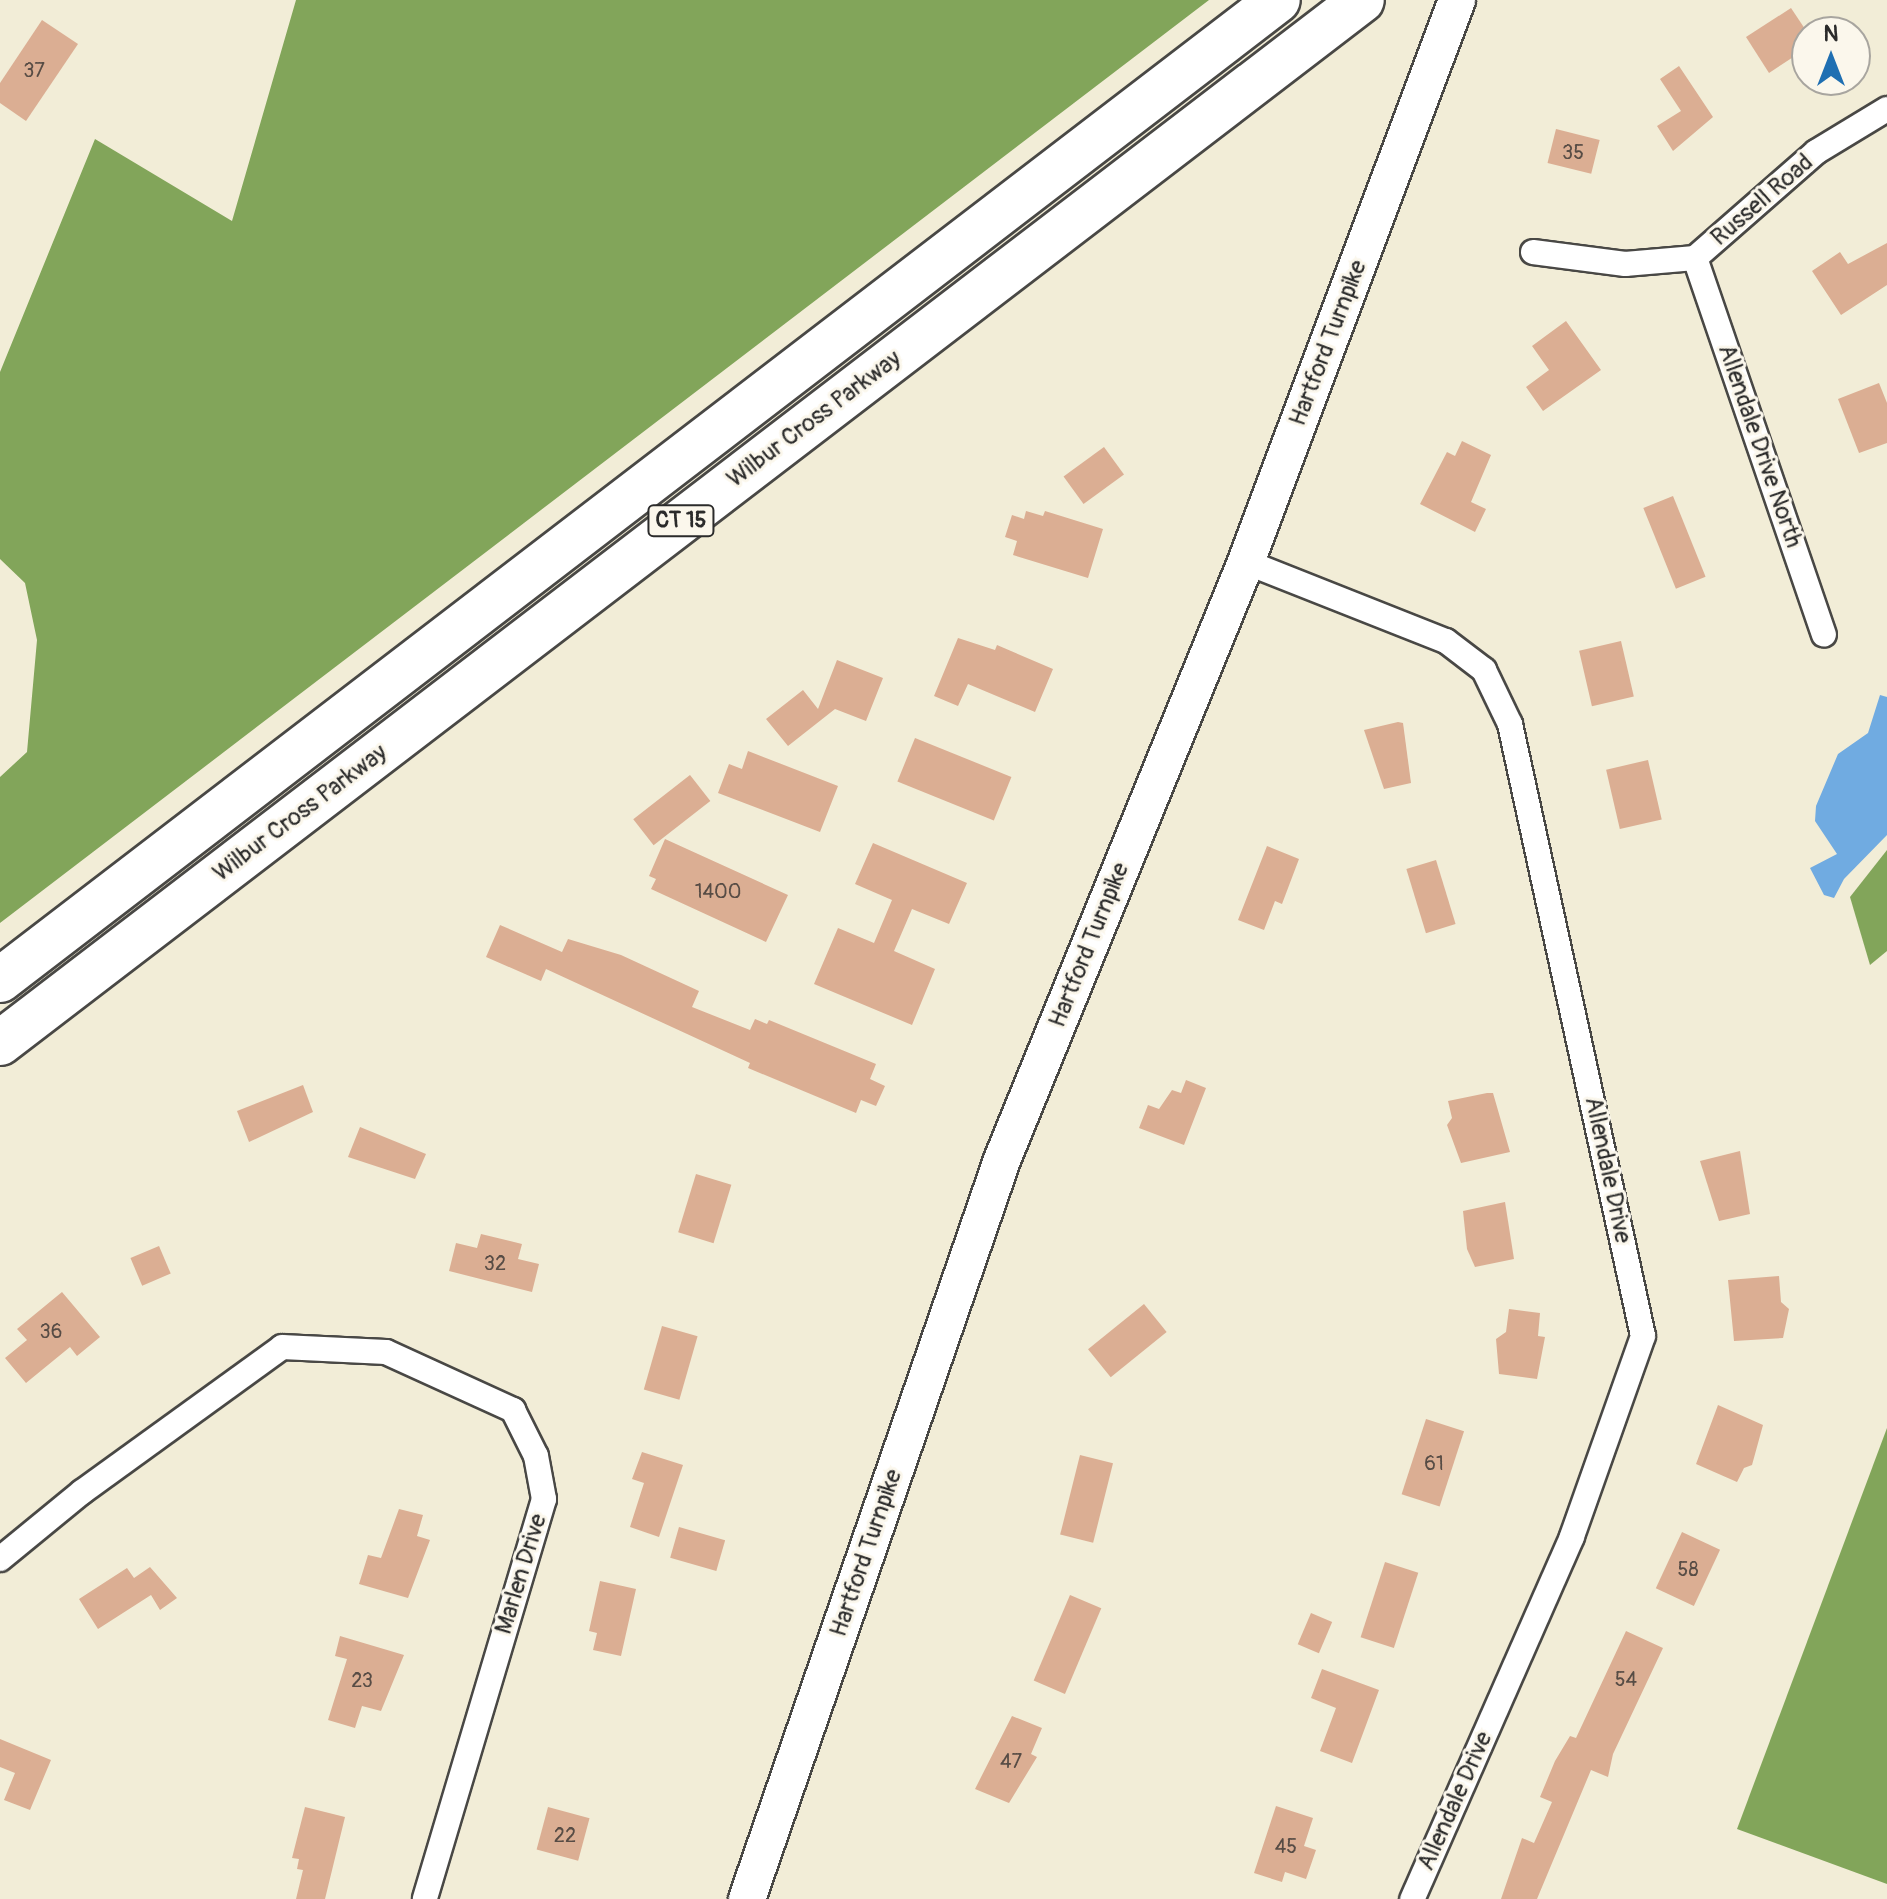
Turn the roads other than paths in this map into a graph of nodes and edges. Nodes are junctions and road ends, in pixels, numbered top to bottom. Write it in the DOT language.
graph roads {
  1 [pos="1278,0"];
  2 [pos="1362,0"];
  3 [pos="1457,0"];
  4 [pos="1887,109"];
  5 [pos="1533,252"];
  6 [pos="1695,258"];
  7 [pos="1246,562"];
  8 [pos="1824,634"];
  9 [pos="0,980"];
  10 [pos="0,1043"];
  11 [pos="0,1559"];
  12 [pos="425,1899"];
  13 [pos="747,1899"];
  14 [pos="1412,1899"];
  1 -- 9 [label="highway, Wilbur Cross Parkway / CT 15"];
  2 -- 10 [label="highway, Wilbur Cross Parkway / CT 15"];
  3 -- 7 [label="main road, Hartford Turnpike"];
  4 -- 6 [label="street, Russell Road"];
  5 -- 6 [label="street, Russell Road"];
  6 -- 8 [label="street, Allendale Drive North"];
  7 -- 13 [label="main road, Hartford Turnpike"];
  7 -- 14 [label="street, Allendale Drive"];
  11 -- 12 [label="street, Marlen Drive"];
}
